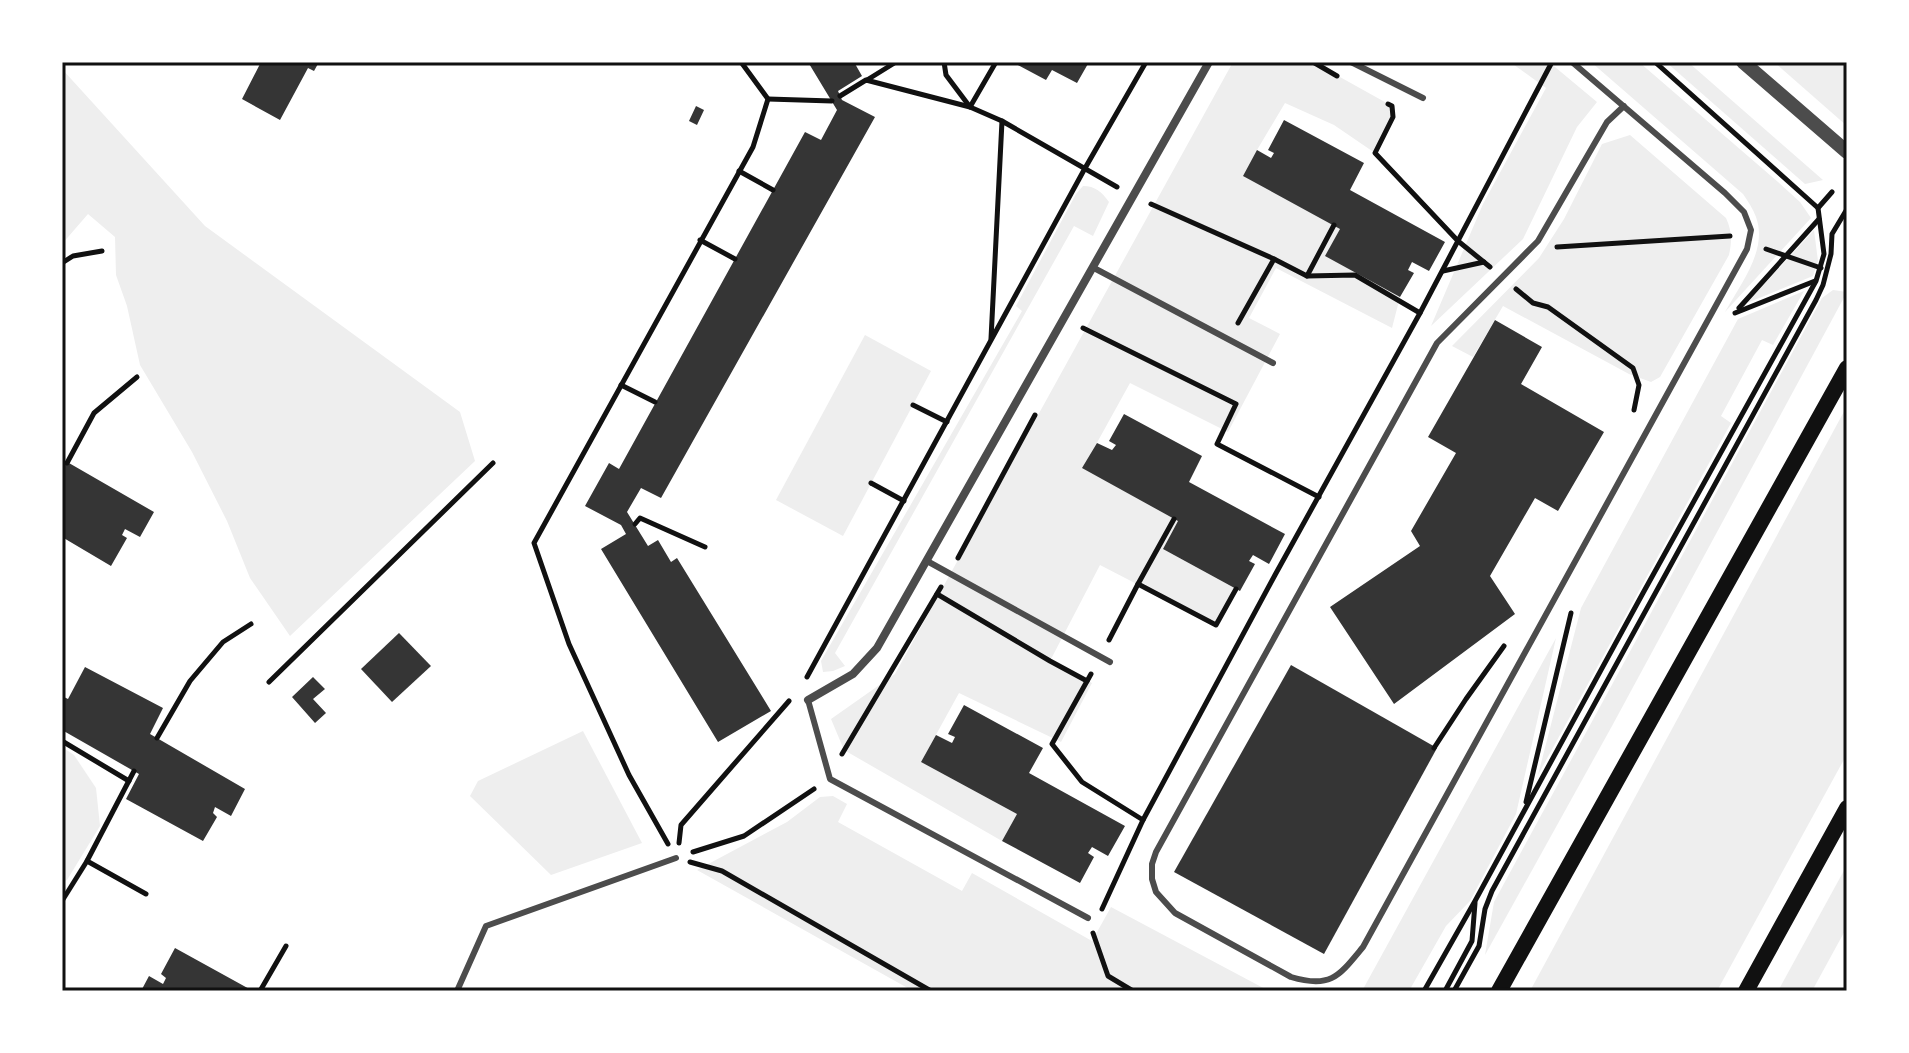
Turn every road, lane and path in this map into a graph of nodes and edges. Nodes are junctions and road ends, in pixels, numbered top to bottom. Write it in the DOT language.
graph roads {
  1 [pos="741,62"];
  2 [pos="896,62"];
  3 [pos="944,62"];
  4 [pos="996,62"];
  5 [pos="1146,62"];
  6 [pos="1209,62"];
  7 [pos="1313,62"];
  8 [pos="1351,62"];
  9 [pos="1552,62"];
  10 [pos="1572,62"];
  11 [pos="1655,62"];
  12 [pos="1743,62"];
  13 [pos="1339,77"];
  14 [pos="866,80"];
  15 [pos="840,96"];
  16 [pos="1423,98"];
  17 [pos="768,99"];
  18 [pos="1379,99"];
  19 [pos="832,101"];
  20 [pos="1624,106"];
  21 [pos="970,107"];
  22 [pos="1002,121"];
  23 [pos="1847,152"];
  24 [pos="1084,170"];
  25 [pos="739,171"];
  26 [pos="773,190"];
  27 [pos="1832,192"];
  28 [pos="1152,204"];
  29 [pos="1818,208"];
  30 [pos="1847,209"];
  31 [pos="1819,219"];
  32 [pos="1334,225"];
  33 [pos="700,240"];
  34 [pos="1458,241"];
  35 [pos="1749,242"];
  36 [pos="102,251"];
  37 [pos="1526,253"];
  38 [pos="1785,255"];
  39 [pos="735,259"];
  40 [pos="1274,259"];
  41 [pos="1484,262"];
  42 [pos="62,263"];
  43 [pos="1094,268"];
  44 [pos="1821,268"];
  45 [pos="1442,271"];
  46 [pos="1307,276"];
  47 [pos="1502,278"];
  48 [pos="1816,281"];
  49 [pos="1736,312"];
  50 [pos="1420,313"];
  51 [pos="1237,325"];
  52 [pos="1728,326"];
  53 [pos="1083,328"];
  54 [pos="991,343"];
  55 [pos="1273,363"];
  56 [pos="1847,368"];
  57 [pos="137,377"];
  58 [pos="621,385"];
  59 [pos="655,402"];
  60 [pos="913,405"];
  61 [pos="1633,418"];
  62 [pos="947,422"];
  63 [pos="67,463"];
  64 [pos="493,463"];
  65 [pos="871,483"];
  66 [pos="1319,497"];
  67 [pos="904,501"];
  68 [pos="1174,519"];
  69 [pos="635,524"];
  70 [pos="705,547"];
  71 [pos="927,561"];
  72 [pos="1138,584"];
  73 [pos="1236,589"];
  74 [pos="937,594"];
  75 [pos="1571,611"];
  76 [pos="251,624"];
  77 [pos="1100,656"];
  78 [pos="1110,662"];
  79 [pos="1087,681"];
  80 [pos="269,682"];
  81 [pos="801,688"];
  82 [pos="791,699"];
  83 [pos="1466,699"];
  84 [pos="808,700"];
  85 [pos="157,738"];
  86 [pos="62,741"];
  87 [pos="1434,748"];
  88 [pos="134,771"];
  89 [pos="830,779"];
  90 [pos="129,781"];
  91 [pos="1847,808"];
  92 [pos="1524,811"];
  93 [pos="1143,820"];
  94 [pos="676,858"];
  95 [pos="87,861"];
  96 [pos="146,894"];
  97 [pos="62,901"];
  98 [pos="1475,901"];
  99 [pos="1088,918"];
  100 [pos="286,946"];
  101 [pos="260,991"];
  102 [pos="457,991"];
  103 [pos="931,991"];
  104 [pos="1133,991"];
  105 [pos="1424,991"];
  106 [pos="1445,991"];
  107 [pos="1454,991"];
  108 [pos="1499,991"];
  109 [pos="1746,991"];
  1 -- 17 [label="path"];
  2 -- 14 [label="path"];
  3 -- 21 [label="path"];
  4 -- 21 [label="path"];
  5 -- 24 [label="path"];
  6 -- 43 [label="street"];
  7 -- 13 [label="path"];
  8 -- 16 [label="lane"];
  9 -- 34 [label="path"];
  10 -- 20 [label="lane"];
  11 -- 29 [label="path"];
  12 -- 23 [label="street"];
  14 -- 15 [label="path"];
  14 -- 21 [label="path"];
  17 -- 19 [label="path"];
  17 -- 25 [label="path"];
  18 -- 34 [label="path"];
  20 -- 35 [label="lane"];
  20 -- 37 [label="lane"];
  21 -- 22 [label="path"];
  22 -- 24 [label="path"];
  22 -- 54 [label="path"];
  24 -- 54 [label="path"];
  25 -- 26 [label="path"];
  25 -- 33 [label="path"];
  27 -- 29 [label="path"];
  28 -- 40 [label="path"];
  29 -- 31 [label="path"];
  30 -- 107 [label="path"];
  31 -- 38 [label="path"];
  31 -- 44 [label="path"];
  32 -- 46 [label="path"];
  33 -- 39 [label="path"];
  33 -- 58 [label="path"];
  34 -- 41 [label="path"];
  34 -- 45 [label="path"];
  35 -- 37 [label="path"];
  35 -- 38 [label="path"];
  35 -- 47 [label="lane"];
  36 -- 42 [label="path"];
  37 -- 41 [label="path"];
  37 -- 47 [label="lane"];
  38 -- 44 [label="path"];
  38 -- 49 [label="path"];
  40 -- 46 [label="path"];
  40 -- 51 [label="path"];
  41 -- 45 [label="path"];
  41 -- 47 [label="path"];
  43 -- 55 [label="lane"];
  43 -- 71 [label="street"];
  44 -- 48 [label="path"];
  45 -- 50 [label="path"];
  46 -- 50 [label="path"];
  47 -- 61 [label="path"];
  48 -- 49 [label="path"];
  48 -- 92 [label="path"];
  49 -- 52 [label="path"];
  50 -- 66 [label="path"];
  53 -- 66 [label="path"];
  54 -- 62 [label="path"];
  56 -- 108 [label="main road"];
  57 -- 63 [label="path"];
  58 -- 59 [label="path"];
  58 -- 94 [label="path"];
  60 -- 62 [label="path"];
  62 -- 67 [label="path"];
  64 -- 80 [label="path"];
  65 -- 67 [label="path"];
  66 -- 93 [label="path"];
  67 -- 81 [label="path"];
  68 -- 72 [label="path"];
  69 -- 70 [label="path"];
  71 -- 77 [label="lane"];
  71 -- 84 [label="street"];
  72 -- 73 [label="path"];
  72 -- 77 [label="path"];
  74 -- 79 [label="path"];
  75 -- 92 [label="path"];
  76 -- 85 [label="path"];
  77 -- 78 [label="lane"];
  77 -- 79 [label="path"];
  79 -- 93 [label="path"];
  82 -- 94 [label="path"];
  83 -- 87 [label="path"];
  84 -- 89 [label="lane"];
  86 -- 90 [label="path"];
  88 -- 90 [label="path"];
  89 -- 94 [label="path"];
  89 -- 99 [label="lane"];
  90 -- 95 [label="path"];
  91 -- 109 [label="main road"];
  92 -- 98 [label="path"];
  93 -- 99 [label="path"];
  94 -- 102 [label="lane"];
  94 -- 103 [label="path"];
  95 -- 96 [label="path"];
  95 -- 97 [label="path"];
  98 -- 105 [label="path"];
  98 -- 106 [label="path"];
  99 -- 104 [label="path"];
  100 -- 101 [label="path"];
}
